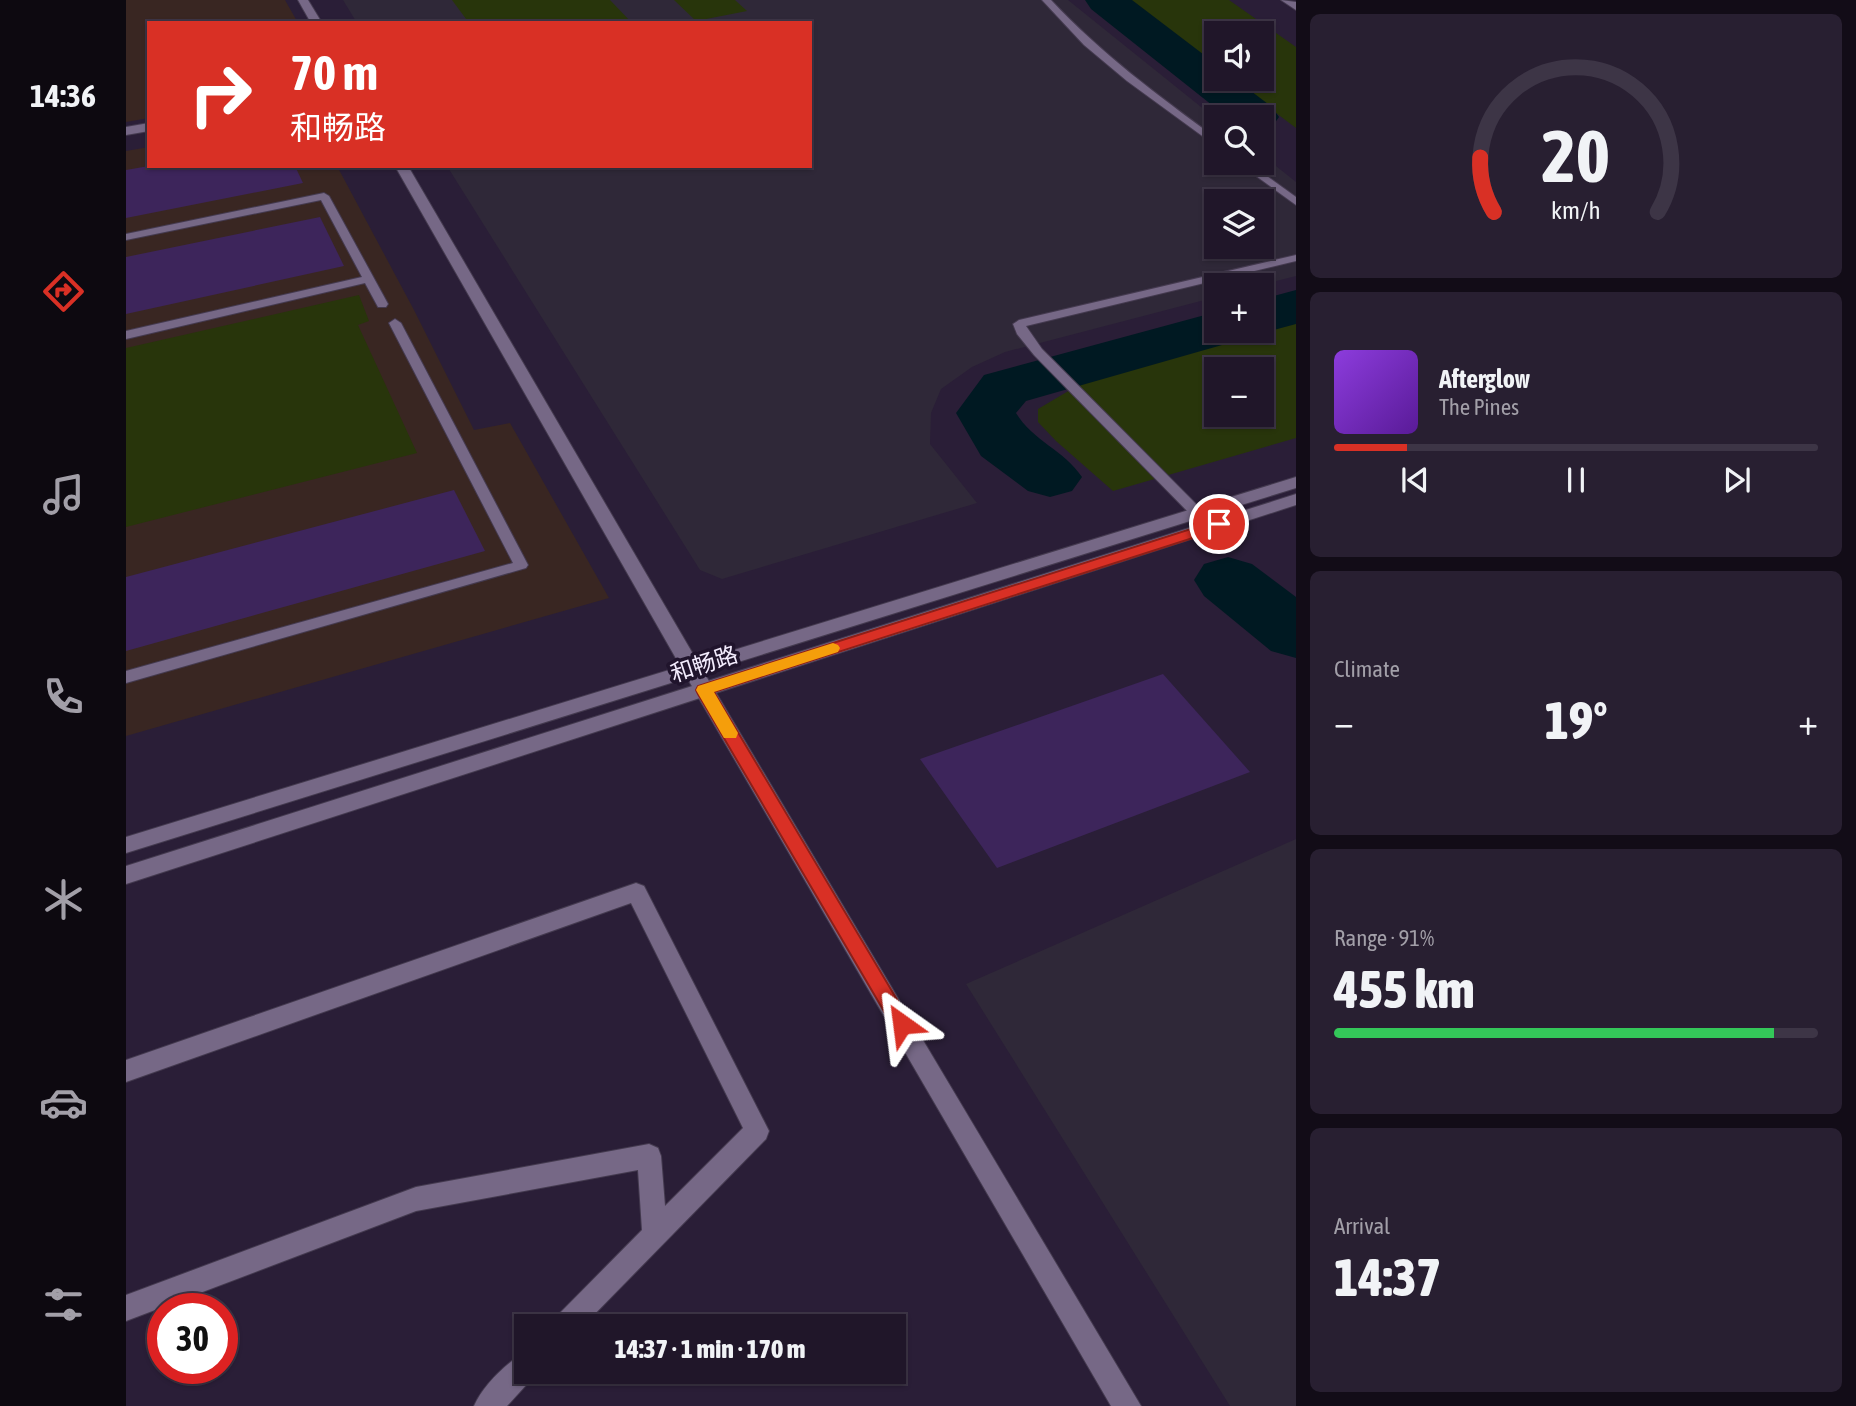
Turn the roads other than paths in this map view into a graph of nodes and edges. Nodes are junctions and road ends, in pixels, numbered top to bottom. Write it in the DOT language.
graph roads {
  1 [pos="303,0"];
  2 [pos="1046,0"];
  3 [pos="1286,0"];
  4 [pos="1296,7"];
  5 [pos="316,21"];
  6 [pos="147,127"];
  7 [pos="126,131"];
  8 [pos="1204,134"];
  9 [pos="402,168"];
  10 [pos="1259,175"];
  11 [pos="1296,202"];
  12 [pos="126,237"];
  13 [pos="1296,258"];
  14 [pos="369,279"];
  15 [pos="382,304"];
  16 [pos="395,323"];
  17 [pos="126,335"];
  18 [pos="1296,482"];
  19 [pos="1296,499"];
  20 [pos="1197,513"];
  21 [pos="126,677"];
  22 [pos="698,680"];
  23 [pos="126,845"];
  24 [pos="126,875"];
  25 [pos="126,1070"];
  26 [pos="655,1235"];
  27 [pos="126,1308"];
  28 [pos="577,1314"];
  29 [pos="514,1379"];
  30 [pos="488,1406"];
  31 [pos="1127,1406"];
  1 -- 5 [label="street"];
  2 -- 8 [label="lane"];
  3 -- 4 [label="street"];
  6 -- 7 [label="street"];
  9 -- 22 [label="street"];
  10 -- 11 [label="lane"];
  12 -- 14 [label="lane"];
  13 -- 20 [label="lane"];
  14 -- 15 [label="lane"];
  14 -- 17 [label="lane"];
  16 -- 21 [label="lane"];
  18 -- 20 [label="street, 和畅路"];
  19 -- 22 [label="street, 和畅路"];
  20 -- 22 [label="street, 和畅路"];
  22 -- 23 [label="street, 和畅路"];
  22 -- 24 [label="street, 和畅路"];
  22 -- 31 [label="street"];
  25 -- 26 [label="street"];
  26 -- 27 [label="street"];
  26 -- 28 [label="street"];
  29 -- 30 [label="street"];
}
